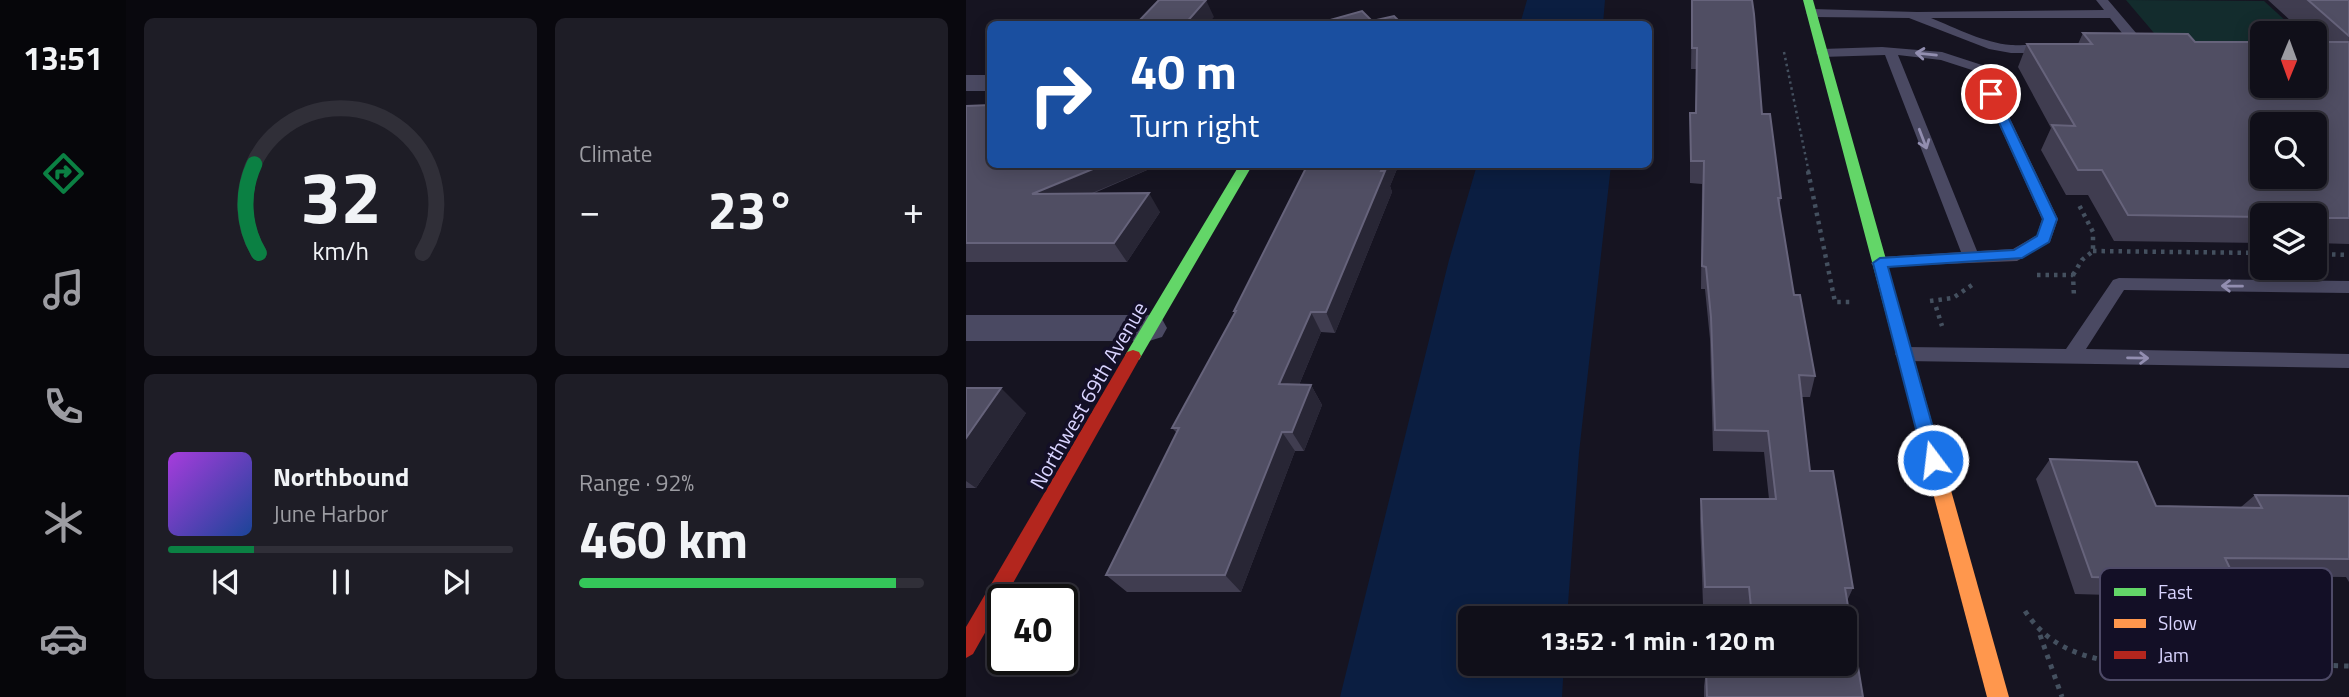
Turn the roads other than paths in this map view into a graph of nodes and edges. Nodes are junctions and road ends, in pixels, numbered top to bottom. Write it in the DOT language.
graph roads {
  1 [pos="2102,0"];
  2 [pos="1810,6"];
  3 [pos="1911,14"];
  4 [pos="2113,14"];
  5 [pos="2058,49"];
  6 [pos="2131,50"];
  7 [pos="1890,52"];
  8 [pos="1822,53"];
  9 [pos="966,83"];
  10 [pos="987,83"];
  11 [pos="1245,168"];
  12 [pos="1971,257"];
  13 [pos="1880,263"];
  14 [pos="2349,287"];
  15 [pos="966,328"];
  16 [pos="1149,328"];
  17 [pos="1905,354"];
  18 [pos="2070,358"];
  19 [pos="2349,361"];
  20 [pos="975,618"];
  21 [pos="966,647"];
  22 [pos="1998,697"];
  1 -- 4 [label="lane"];
  2 -- 3 [label="lane"];
  2 -- 8 [label="street"];
  3 -- 4 [label="lane"];
  3 -- 5 [label="lane"];
  4 -- 6 [label="lane"];
  7 -- 8 [label="lane"];
  7 -- 12 [label="lane, one-way"];
  12 -- 7 [label="lane, one-way"];
  8 -- 13 [label="street"];
  9 -- 10 [label="street"];
  11 -- 16 [label="street, Northwest 69th Avenue"];
  12 -- 13 [label="lane"];
  13 -- 17 [label="street"];
  14 -- 18 [label="lane, one-way"];
  15 -- 16 [label="street"];
  16 -- 20 [label="street, Northwest 69th Avenue"];
  17 -- 18 [label="lane"];
  17 -- 22 [label="street"];
  18 -- 19 [label="lane, one-way"];
  20 -- 21 [label="street, Northwest 69th Avenue"];
}
